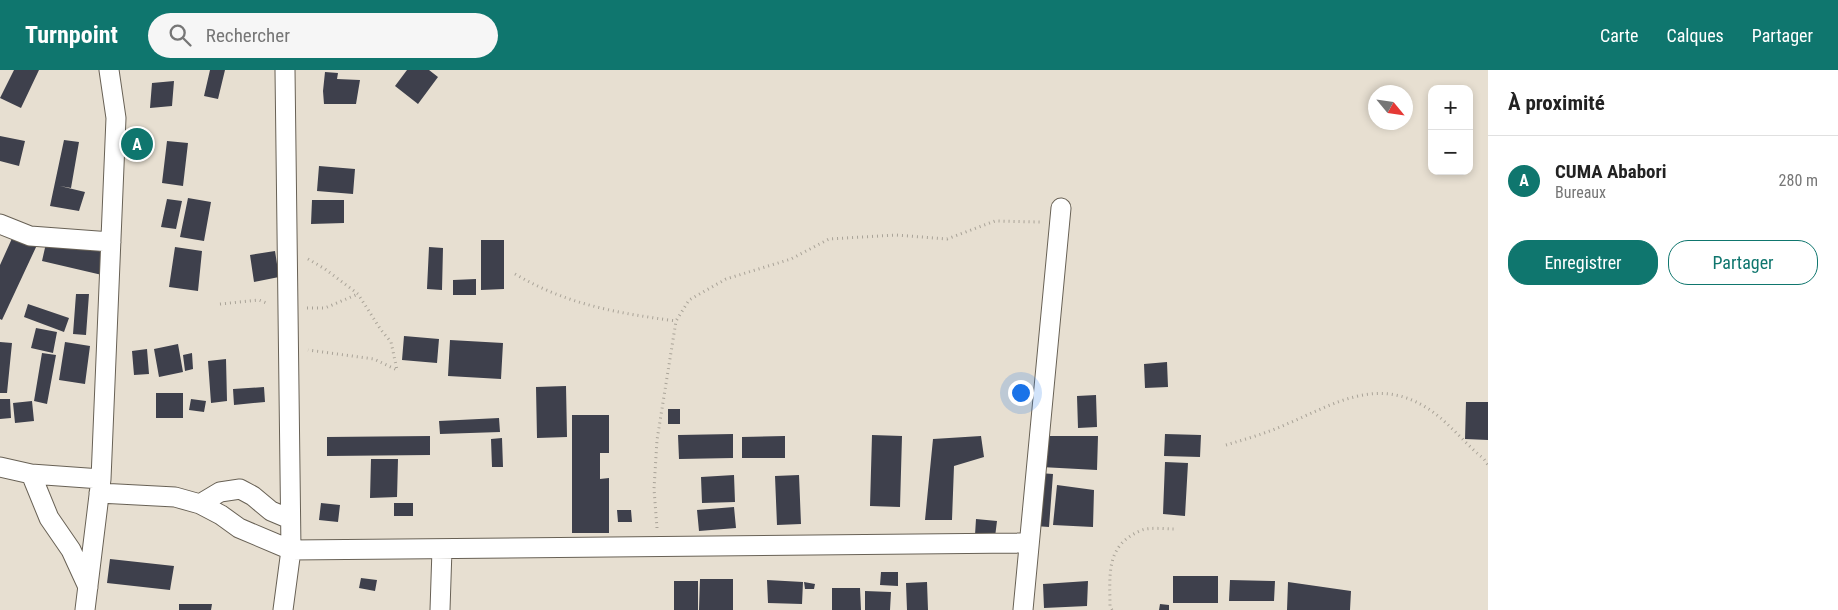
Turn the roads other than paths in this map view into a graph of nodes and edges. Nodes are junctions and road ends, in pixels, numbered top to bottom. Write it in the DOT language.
graph roads {
  1 [pos="109,70"];
  2 [pos="285,70"];
  3 [pos="1060,216"];
  4 [pos="0,224"];
  5 [pos="111,242"];
  6 [pos="0,467"];
  7 [pos="31,474"];
  8 [pos="100,486"];
  9 [pos="200,504"];
  10 [pos="290,519"];
  11 [pos="1029,543"];
  12 [pos="442,548"];
  13 [pos="291,550"];
  14 [pos="88,587"];
  15 [pos="85,610"];
  16 [pos="283,610"];
  17 [pos="440,610"];
  18 [pos="1023,610"];
  1 -- 5 [label="street"];
  2 -- 10 [label="street"];
  3 -- 11 [label="street"];
  4 -- 5 [label="street"];
  5 -- 8 [label="street"];
  6 -- 7 [label="street"];
  7 -- 8 [label="street"];
  7 -- 14 [label="street"];
  8 -- 9 [label="street"];
  8 -- 14 [label="street"];
  9 -- 10 [label="street"];
  9 -- 13 [label="street"];
  10 -- 13 [label="street"];
  11 -- 12 [label="street"];
  11 -- 18 [label="street"];
  12 -- 13 [label="street"];
  12 -- 17 [label="street"];
  13 -- 16 [label="street"];
  14 -- 15 [label="street"];
}
